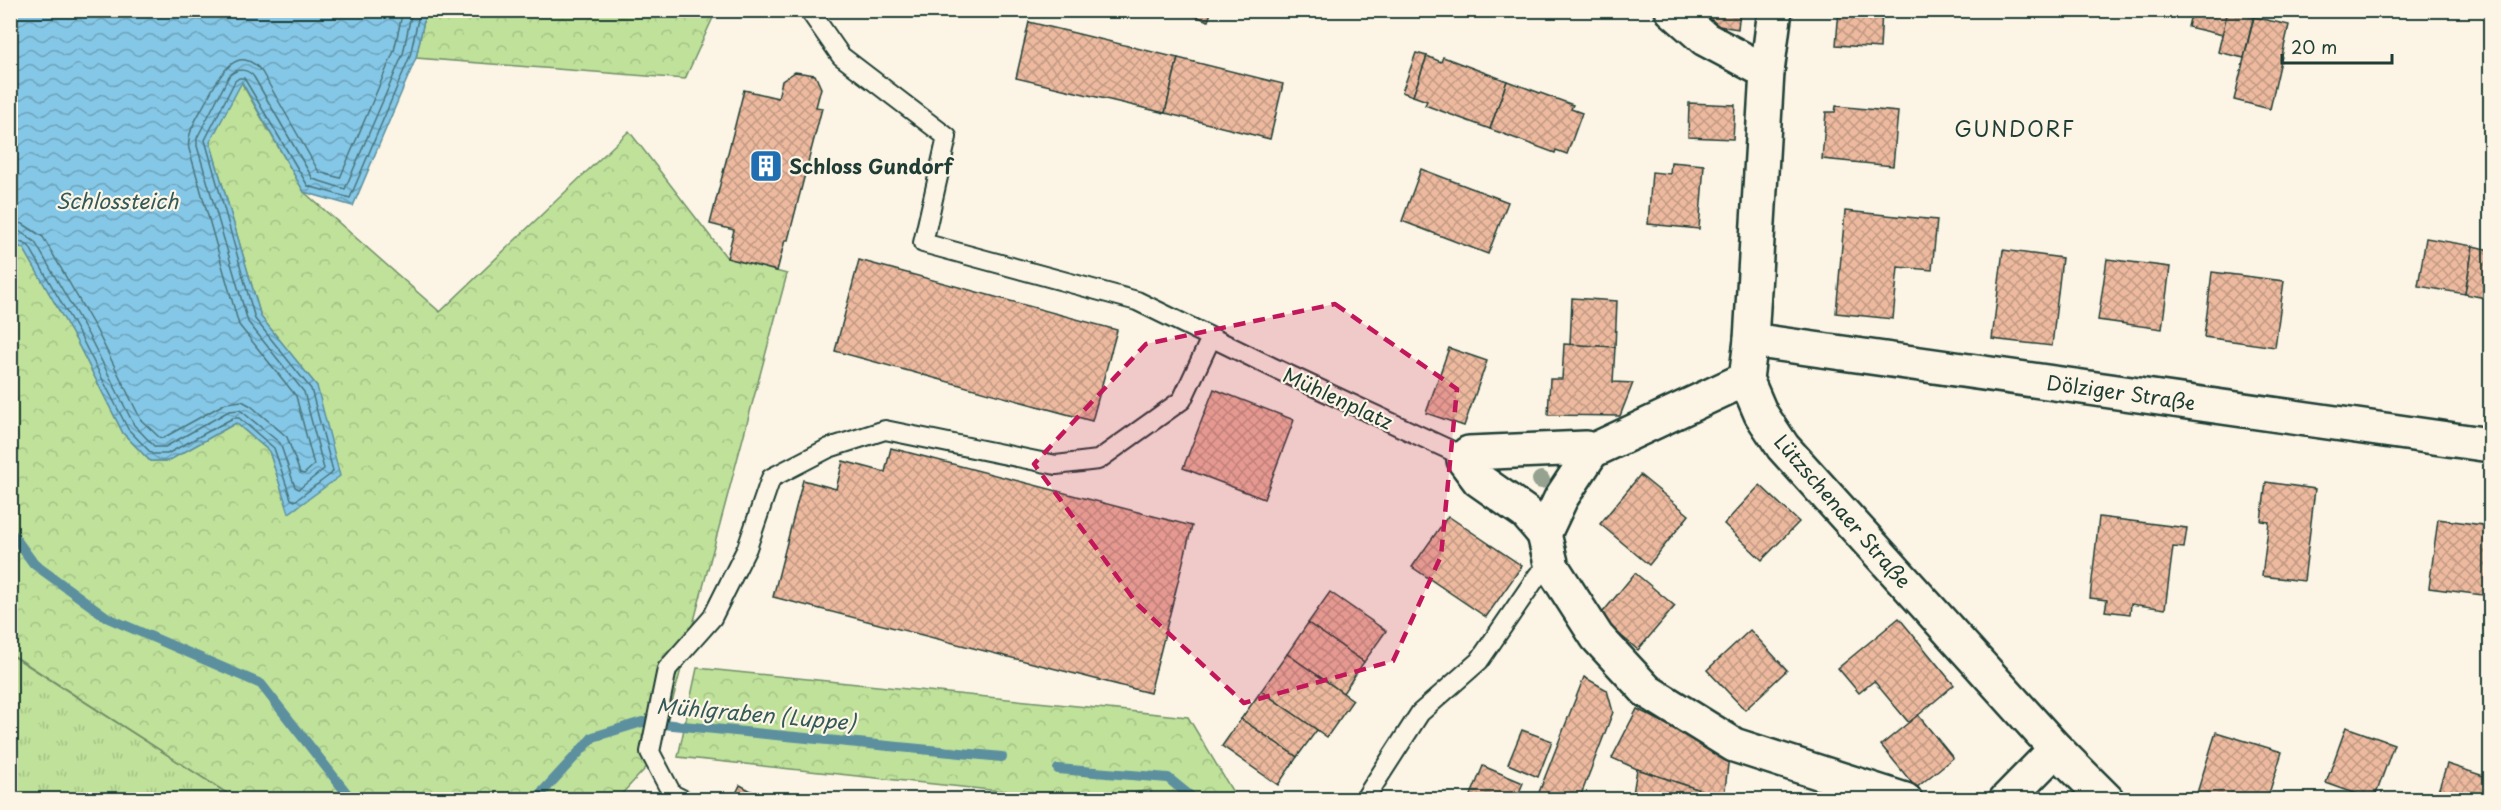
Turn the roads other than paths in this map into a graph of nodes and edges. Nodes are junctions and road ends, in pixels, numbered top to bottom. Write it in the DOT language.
graph roads {
  1 [pos="809,10"];
  2 [pos="1671,10"];
  3 [pos="1775,10"];
  4 [pos="1767,72"];
  5 [pos="1211,338"];
  6 [pos="1751,340"];
  7 [pos="1746,379"];
  8 [pos="2490,445"];
  9 [pos="1592,451"];
  10 [pos="1465,457"];
  11 [pos="1544,534"];
  12 [pos="1552,567"];
  13 [pos="2056,748"];
  14 [pos="684,800"];
  15 [pos="1364,800"];
  16 [pos="1905,800"];
  17 [pos="2006,800"];
  18 [pos="2107,800"];
  1 -- 5 [label="lane, Mühlenplatz"];
  2 -- 4 [label="street"];
  3 -- 4 [label="street"];
  4 -- 6 [label="street"];
  5 -- 10 [label="lane, Mühlenplatz"];
  5 -- 14 [label="lane"];
  6 -- 7 [label="street"];
  6 -- 8 [label="street, Dölziger Straße"];
  7 -- 9 [label="street"];
  7 -- 13 [label="street, Lützschenaer Straße"];
  9 -- 10 [label="street"];
  9 -- 11 [label="street"];
  10 -- 11 [label="street"];
  11 -- 12 [label="street"];
  12 -- 15 [label="lane"];
  12 -- 16 [label="street"];
  13 -- 17 [label="street"];
  13 -- 18 [label="street, Lützschenaer Straße"];
}
